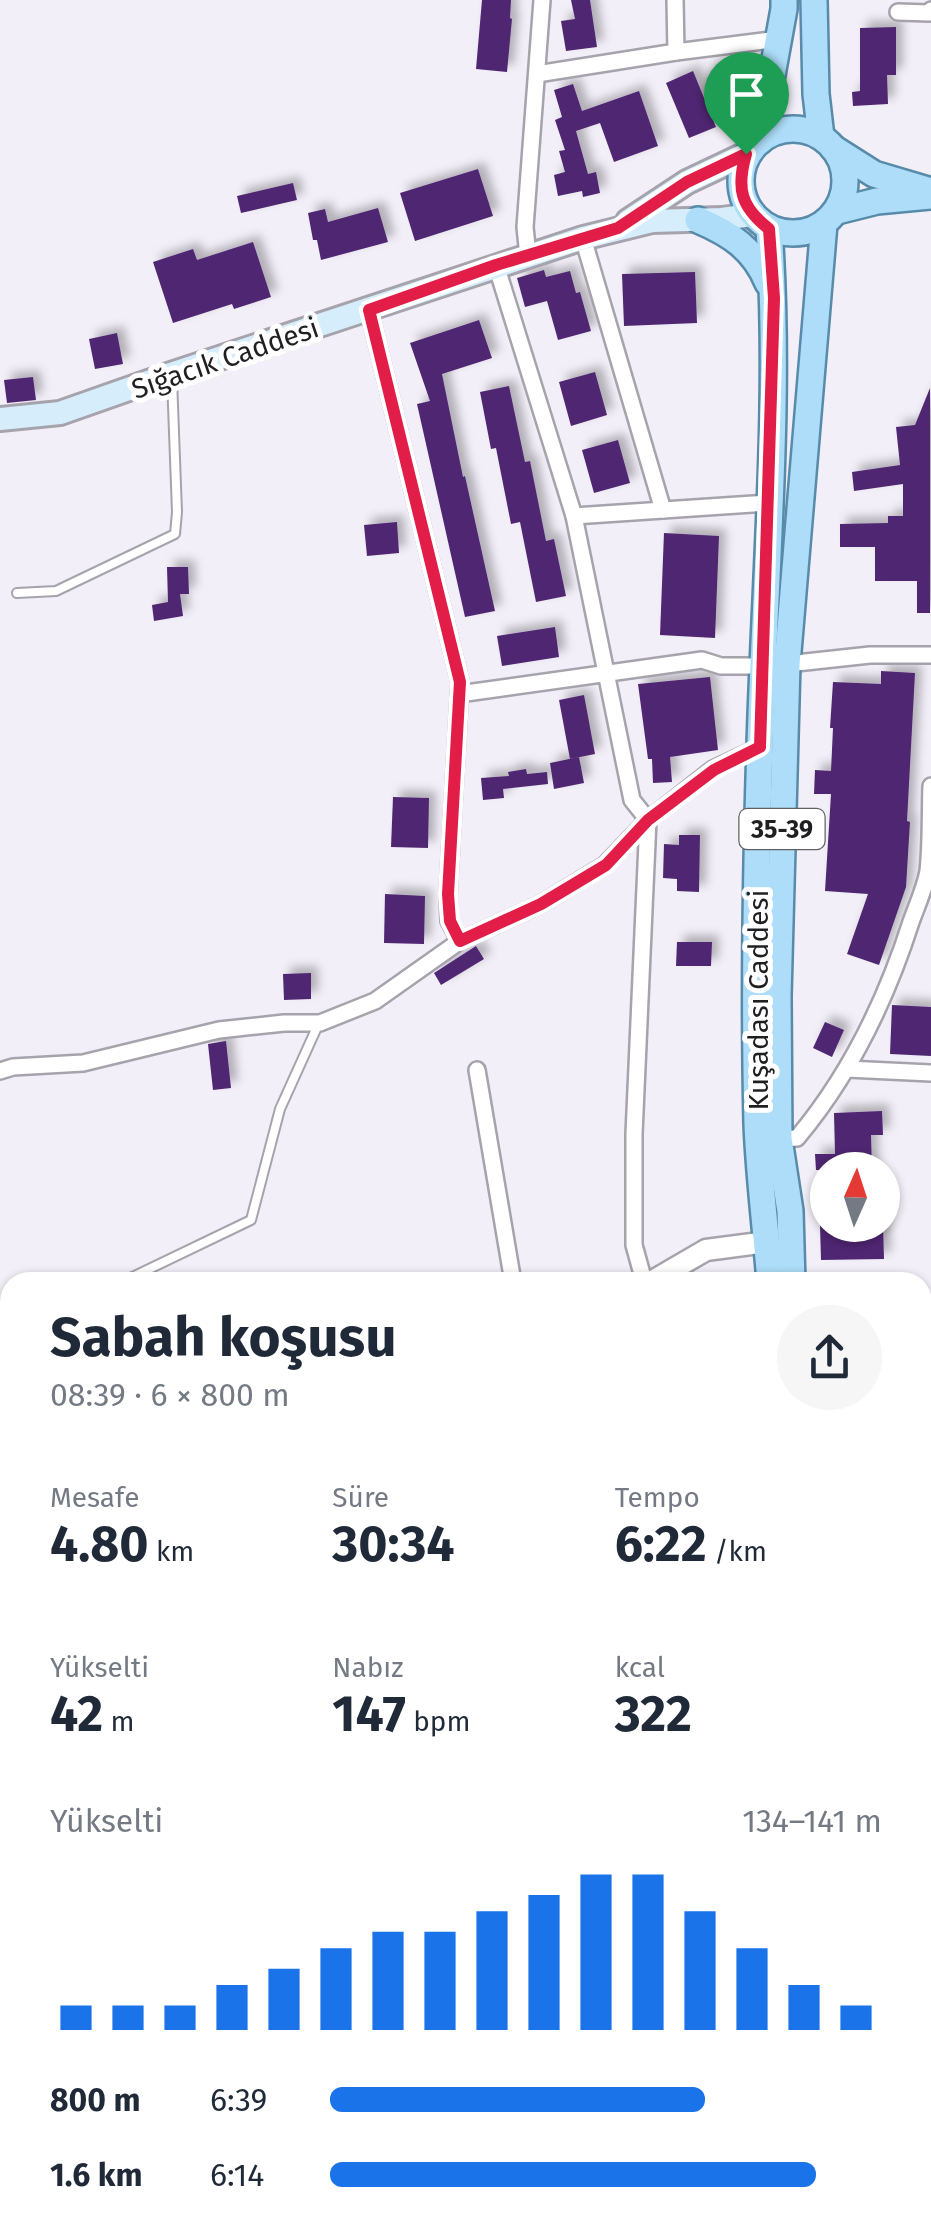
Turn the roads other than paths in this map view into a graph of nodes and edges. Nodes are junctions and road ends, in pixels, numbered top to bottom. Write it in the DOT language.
graph roads {
  1 [pos="542,0"];
  2 [pos="676,0"];
  3 [pos="784,0"];
  4 [pos="814,0"];
  5 [pos="931,10"];
  6 [pos="898,12"];
  7 [pos="778,39"];
  8 [pos="676,52"];
  9 [pos="536,74"];
  10 [pos="827,142"];
  11 [pos="753,148"];
  12 [pos="931,193"];
  13 [pos="830,217"];
  14 [pos="698,220"];
  15 [pos="760,222"];
  16 [pos="618,228"];
  17 [pos="583,238"];
  18 [pos="528,256"];
  19 [pos="496,265"];
  20 [pos="774,298"];
  21 [pos="369,310"];
  22 [pos="171,374"];
  23 [pos="0,420"];
  24 [pos="769,503"];
  25 [pos="664,510"];
  26 [pos="574,516"];
  27 [pos="17,594"];
  28 [pos="931,654"];
  29 [pos="931,664"];
  30 [pos="775,665"];
  31 [pos="606,672"];
  32 [pos="459,694"];
  33 [pos="760,747"];
  34 [pos="931,786"];
  35 [pos="648,820"];
  36 [pos="930,870"];
  37 [pos="460,941"];
  38 [pos="320,1023"];
  39 [pos="847,1069"];
  40 [pos="478,1070"];
  41 [pos="0,1072"];
  42 [pos="931,1074"];
  43 [pos="780,1139"];
  44 [pos="767,1242"];
  45 [pos="143,1272"];
  46 [pos="511,1272"];
  47 [pos="641,1272"];
  48 [pos="667,1272"];
  49 [pos="769,1272"];
  50 [pos="792,1272"];
  1 -- 9 [label="street"];
  2 -- 8 [label="street"];
  3 -- 7 [label="main road"];
  4 -- 10 [label="main road"];
  5 -- 6 [label="street"];
  7 -- 8 [label="street"];
  7 -- 11 [label="main road"];
  8 -- 9 [label="street"];
  9 -- 18 [label="street"];
  10 -- 11 [label="main road"];
  10 -- 12 [label="main road"];
  10 -- 13 [label="main road"];
  11 -- 15 [label="main road"];
  11 -- 16 [label="main road, Sığacık Caddesi"];
  12 -- 13 [label="main road"];
  13 -- 15 [label="main road"];
  13 -- 30 [label="main road, Kuşadası Caddesi / 35-39"];
  14 -- 15 [label="main road, Sığacık Caddesi"];
  14 -- 16 [label="main road, Sığacık Caddesi"];
  14 -- 20 [label="main road"];
  15 -- 20 [label="main road, 35-39"];
  16 -- 17 [label="main road, Sığacık Caddesi"];
  17 -- 18 [label="main road, Sığacık Caddesi"];
  17 -- 25 [label="street"];
  18 -- 19 [label="main road, Sığacık Caddesi"];
  19 -- 21 [label="main road, Sığacık Caddesi"];
  19 -- 26 [label="street"];
  20 -- 24 [label="main road, Kuşadası Caddesi / 35-39"];
  21 -- 22 [label="main road, Sığacık Caddesi"];
  21 -- 32 [label="street"];
  22 -- 23 [label="main road, Sığacık Caddesi"];
  22 -- 27 [label="lane"];
  24 -- 25 [label="street"];
  24 -- 30 [label="main road, Kuşadası Caddesi / 35-39"];
  25 -- 26 [label="street"];
  26 -- 31 [label="street"];
  28 -- 29 [label="street"];
  28 -- 30 [label="street"];
  30 -- 31 [label="street"];
  30 -- 33 [label="main road, Kuşadası Caddesi / 35-39"];
  30 -- 43 [label="main road, Kuşadası Caddesi / 35-39"];
  31 -- 32 [label="street"];
  31 -- 35 [label="street"];
  32 -- 37 [label="street"];
  33 -- 35 [label="street"];
  33 -- 44 [label="main road, Kuşadası Caddesi / 35-39"];
  34 -- 36 [label="street"];
  35 -- 37 [label="street"];
  35 -- 47 [label="street"];
  36 -- 39 [label="street"];
  37 -- 38 [label="street"];
  38 -- 41 [label="street"];
  38 -- 45 [label="lane"];
  39 -- 42 [label="street"];
  39 -- 43 [label="street"];
  40 -- 46 [label="street"];
  43 -- 50 [label="main road, Kuşadası Caddesi / 35-39"];
  44 -- 48 [label="street"];
  44 -- 49 [label="main road, Kuşadası Caddesi / 35-39"];
}
